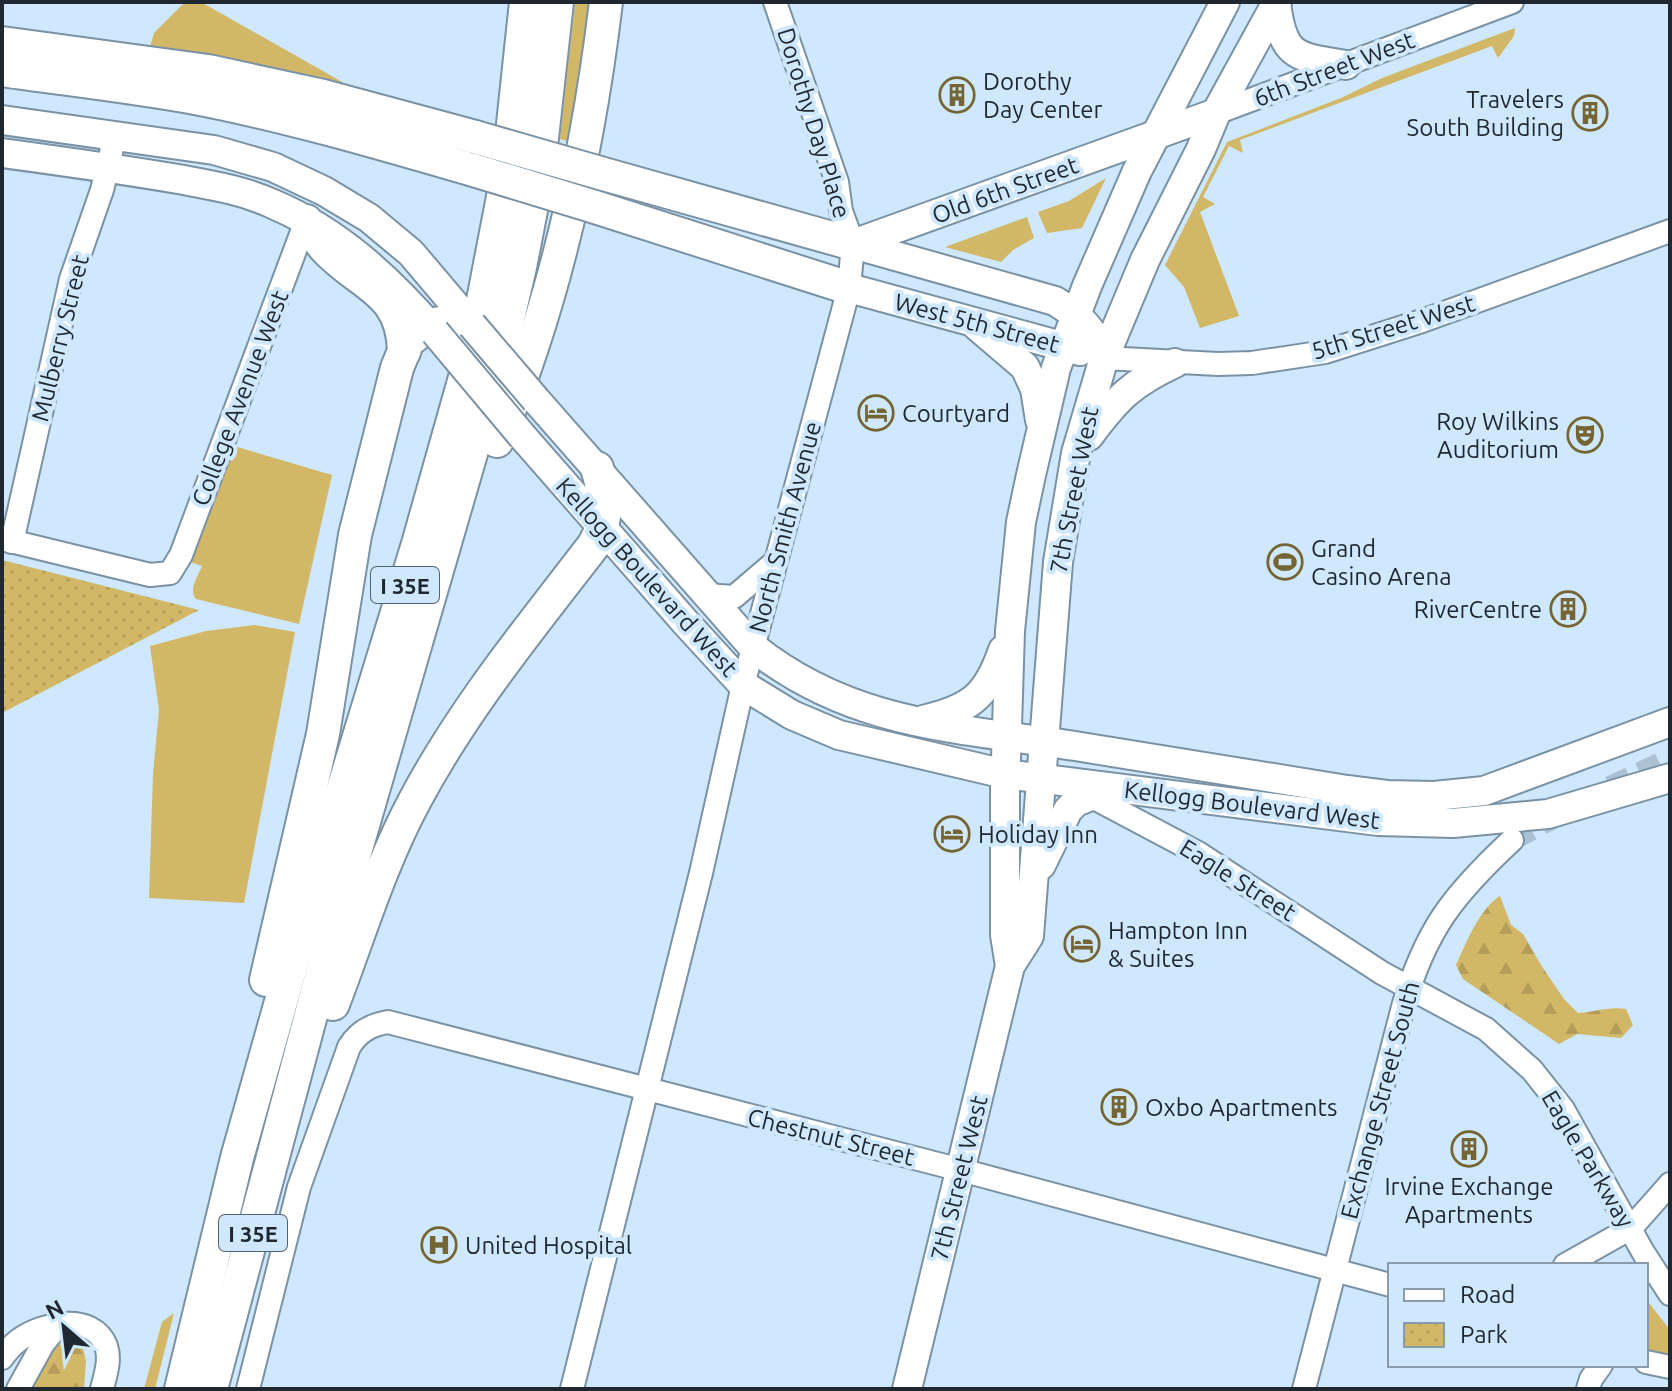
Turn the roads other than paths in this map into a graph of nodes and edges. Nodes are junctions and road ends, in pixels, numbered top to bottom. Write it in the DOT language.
graph roads {
  1 [pos="526,2"];
  2 [pos="557,2"];
  3 [pos="606,2"];
  4 [pos="775,2"];
  5 [pos="1225,2"];
  6 [pos="1270,2"];
  7 [pos="1512,2"];
  8 [pos="2,43"];
  9 [pos="1346,65"];
  10 [pos="2,70"];
  11 [pos="1216,113"];
  12 [pos="2,120"];
  13 [pos="1156,135"];
  14 [pos="115,136"];
  15 [pos="2,153"];
  16 [pos="108,169"];
  17 [pos="306,221"];
  18 [pos="1670,231"];
  19 [pos="853,244"];
  20 [pos="849,288"];
  21 [pos="1076,313"];
  22 [pos="974,323"];
  23 [pos="472,325"];
  24 [pos="435,327"];
  25 [pos="1063,346"];
  26 [pos="404,352"];
  27 [pos="1104,358"];
  28 [pos="1175,363"];
  29 [pos="1042,430"];
  30 [pos="1076,453"];
  31 [pos="597,468"];
  32 [pos="603,529"];
  33 [pos="7,541"];
  34 [pos="775,562"];
  35 [pos="706,595"];
  36 [pos="427,610"];
  37 [pos="1010,631"];
  38 [pos="753,647"];
  39 [pos="743,685"];
  40 [pos="914,722"];
  41 [pos="1670,722"];
  42 [pos="1007,736"];
  43 [pos="1042,741"];
  44 [pos="1005,774"];
  45 [pos="1670,778"];
  46 [pos="1051,780"];
  47 [pos="1101,792"];
  48 [pos="1512,840"];
  49 [pos="1033,880"];
  50 [pos="1010,966"];
  51 [pos="1409,986"];
  52 [pos="295,1078"];
  53 [pos="645,1090"];
  54 [pos="237,1158"];
  55 [pos="961,1170"];
  56 [pos="1670,1184"];
  57 [pos="1631,1228"];
  58 [pos="1569,1263"];
  59 [pos="1334,1271"];
  60 [pos="1388,1284"];
  61 [pos="1670,1294"];
  62 [pos="58,1325"];
  63 [pos="2,1358"];
  64 [pos="1648,1362"];
  65 [pos="1670,1367"];
  66 [pos="18,1389"];
  67 [pos="102,1389"];
  68 [pos="181,1389"];
  69 [pos="211,1389"];
  70 [pos="248,1389"];
  71 [pos="572,1389"];
  72 [pos="907,1389"];
  73 [pos="1304,1389"];
  1 -- 54 [label="highway, I 35E"];
  2 -- 36 [label="highway, I 35E"];
  3 -- 36 [label="highway"];
  4 -- 19 [label="street, Dorothy Day Place"];
  5 -- 13 [label="main road, 7th Street West"];
  6 -- 9 [label="main road"];
  6 -- 11 [label="main road, 7th Street West"];
  7 -- 9 [label="street, 6th Street West"];
  8 -- 19 [label="highway, bridge"];
  9 -- 11 [label="street, 6th Street West"];
  10 -- 20 [label="highway, bridge"];
  11 -- 13 [label="main road, 6th Street West"];
  11 -- 27 [label="main road, 7th Street West"];
  12 -- 14 [label="main road"];
  13 -- 19 [label="main road, Old 6th Street"];
  13 -- 21 [label="main road, 7th Street West"];
  14 -- 16 [label="street, Mulberry Street"];
  14 -- 23 [label="main road, Kellogg Boulevard West"];
  15 -- 16 [label="main road, Kellogg Boulevard West"];
  16 -- 17 [label="main road, Kellogg Boulevard West"];
  16 -- 33 [label="street, Mulberry Street"];
  17 -- 24 [label="main road, Kellogg Boulevard West"];
  17 -- 26 [label="highway"];
  17 -- 33 [label="street, College Avenue West"];
  18 -- 28 [label="street, 5th Street West"];
  19 -- 20 [label="street, North Smith Avenue"];
  19 -- 21 [label="main road, West 5th Street"];
  20 -- 22 [label="main road, West 5th Street"];
  20 -- 34 [label="street, North Smith Avenue"];
  21 -- 25 [label="main road, 7th Street West"];
  21 -- 27 [label="main road"];
  22 -- 25 [label="main road, West 5th Street"];
  22 -- 29 [label="main road"];
  23 -- 24 [label="highway"];
  23 -- 31 [label="main road, Kellogg Boulevard West, bridge"];
  24 -- 26 [label="highway"];
  24 -- 32 [label="main road, Kellogg Boulevard West, bridge"];
  25 -- 27 [label="main road, West 5th Street"];
  25 -- 29 [label="main road, 7th Street West"];
  26 -- 54 [label="highway"];
  27 -- 28 [label="street, 5th Street West"];
  27 -- 30 [label="main road, 7th Street West"];
  28 -- 30 [label="main road"];
  29 -- 37 [label="main road, 7th Street West"];
  30 -- 43 [label="main road, 7th Street West"];
  31 -- 32 [label="highway"];
  31 -- 35 [label="main road, Kellogg Boulevard West"];
  32 -- 39 [label="main road, Kellogg Boulevard West"];
  32 -- 52 [label="highway"];
  34 -- 35 [label="street"];
  34 -- 38 [label="street, North Smith Avenue"];
  35 -- 38 [label="main road, Kellogg Boulevard West"];
  36 -- 52 [label="highway, I 35E"];
  37 -- 40 [label="main road"];
  37 -- 42 [label="main road, 7th Street West"];
  38 -- 39 [label="street, North Smith Avenue"];
  38 -- 40 [label="main road, Kellogg Boulevard West"];
  39 -- 44 [label="main road, Kellogg Boulevard West"];
  39 -- 53 [label="street, North Smith Avenue"];
  40 -- 42 [label="main road, Kellogg Boulevard West"];
  41 -- 43 [label="main road, Kellogg Boulevard West"];
  42 -- 43 [label="main road, Kellogg Boulevard West"];
  42 -- 44 [label="main road, 7th Street West"];
  43 -- 46 [label="main road, 7th Street West"];
  44 -- 46 [label="main road, Kellogg Boulevard West"];
  44 -- 50 [label="main road, 7th Street West"];
  45 -- 47 [label="main road, Kellogg Boulevard West"];
  46 -- 47 [label="main road, Kellogg Boulevard West"];
  46 -- 49 [label="main road, 7th Street West"];
  47 -- 49 [label="main road"];
  47 -- 51 [label="street, Eagle Street"];
  48 -- 51 [label="street, Exchange Street South"];
  49 -- 50 [label="main road, 7th Street West"];
  50 -- 55 [label="main road, 7th Street West"];
  51 -- 57 [label="street, Eagle Parkway"];
  51 -- 59 [label="street, Exchange Street South"];
  52 -- 69 [label="highway, I 35E"];
  53 -- 55 [label="street, Chestnut Street"];
  53 -- 70 [label="street, Chestnut Street"];
  53 -- 71 [label="street, North Smith Avenue"];
  54 -- 68 [label="highway, I 35E"];
  55 -- 59 [label="street, Chestnut Street"];
  55 -- 72 [label="main road, 7th Street West"];
  56 -- 57 [label="street"];
  57 -- 58 [label="street"];
  57 -- 61 [label="street, Eagle Parkway"];
  59 -- 60 [label="street, Chestnut Street"];
  59 -- 73 [label="street, Exchange Street South"];
  62 -- 63 [label="street"];
  62 -- 66 [label="street"];
  62 -- 67 [label="street"];
  64 -- 65 [label="street"];
}
